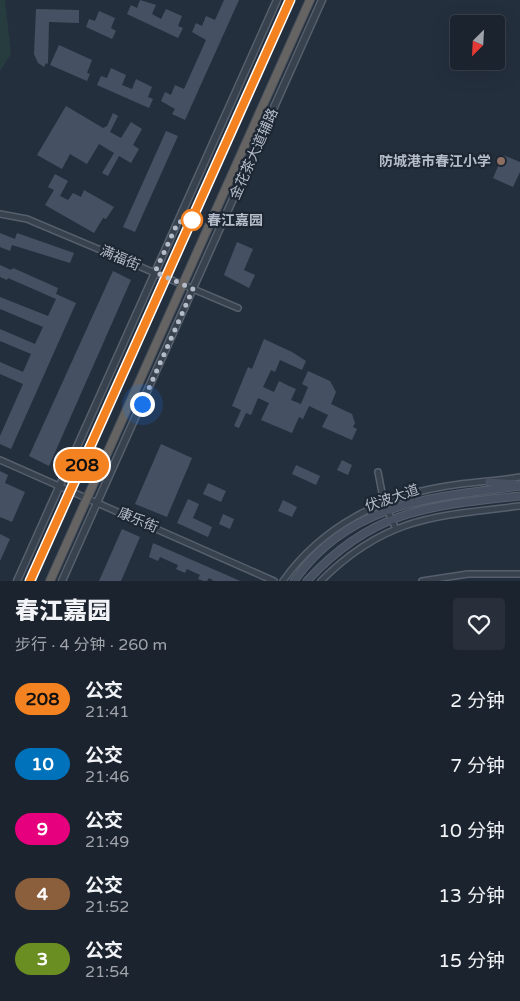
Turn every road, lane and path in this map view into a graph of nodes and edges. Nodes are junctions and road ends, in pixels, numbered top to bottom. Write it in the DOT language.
graph roads {
  1 [pos="277,0"];
  2 [pos="290,0"];
  3 [pos="310,0"];
  4 [pos="322,0"];
  5 [pos="0,214"];
  6 [pos="155,272"];
  7 [pos="166,277"];
  8 [pos="182,284"];
  9 [pos="193,289"];
  10 [pos="238,308"];
  11 [pos="0,460"];
  12 [pos="378,472"];
  13 [pos="520,477"];
  14 [pos="489,482"];
  15 [pos="59,486"];
  16 [pos="520,486"];
  17 [pos="70,490"];
  18 [pos="520,496"];
  19 [pos="87,498"];
  20 [pos="98,502"];
  21 [pos="384,502"];
  22 [pos="520,506"];
  23 [pos="388,510"];
  24 [pos="392,520"];
  25 [pos="396,529"];
  26 [pos="520,574"];
  27 [pos="17,581"];
  28 [pos="30,581"];
  29 [pos="50,581"];
  30 [pos="62,581"];
  31 [pos="274,581"];
  32 [pos="282,581"];
  33 [pos="294,581"];
  34 [pos="307,581"];
  35 [pos="321,581"];
  36 [pos="422,581"];
  1 -- 6 [label="street"];
  2 -- 7 [label="highway"];
  3 -- 8 [label="highway"];
  4 -- 9 [label="street, 金花茶大道辅路"];
  5 -- 6 [label="street, 满福街"];
  6 -- 7 [label="street, 满福街"];
  6 -- 15 [label="street"];
  7 -- 8 [label="street, 满福街"];
  7 -- 17 [label="highway"];
  8 -- 9 [label="street, 满福街"];
  8 -- 19 [label="highway"];
  9 -- 10 [label="street, 满福街"];
  9 -- 20 [label="street, 金花茶大道辅路"];
  11 -- 15 [label="street, 康乐街"];
  12 -- 21 [label="street"];
  13 -- 14 [label="street"];
  14 -- 16 [label="main road"];
  14 -- 21 [label="street"];
  15 -- 17 [label="street, 康乐街"];
  15 -- 27 [label="street"];
  16 -- 23 [label="main road, 伏波大道"];
  17 -- 19 [label="street, 康乐街"];
  17 -- 28 [label="highway"];
  18 -- 24 [label="main road, 伏波大道"];
  19 -- 20 [label="street, 康乐街"];
  19 -- 29 [label="highway"];
  20 -- 30 [label="street, 金花茶大道辅路"];
  20 -- 31 [label="street, 康乐街"];
  21 -- 23 [label="street"];
  21 -- 32 [label="street"];
  22 -- 25 [label="street"];
  23 -- 24 [label="street"];
  23 -- 33 [label="main road, 伏波大道"];
  24 -- 25 [label="street"];
  24 -- 34 [label="main road, 伏波大道"];
  25 -- 35 [label="street"];
  26 -- 36 [label="street"];
}
